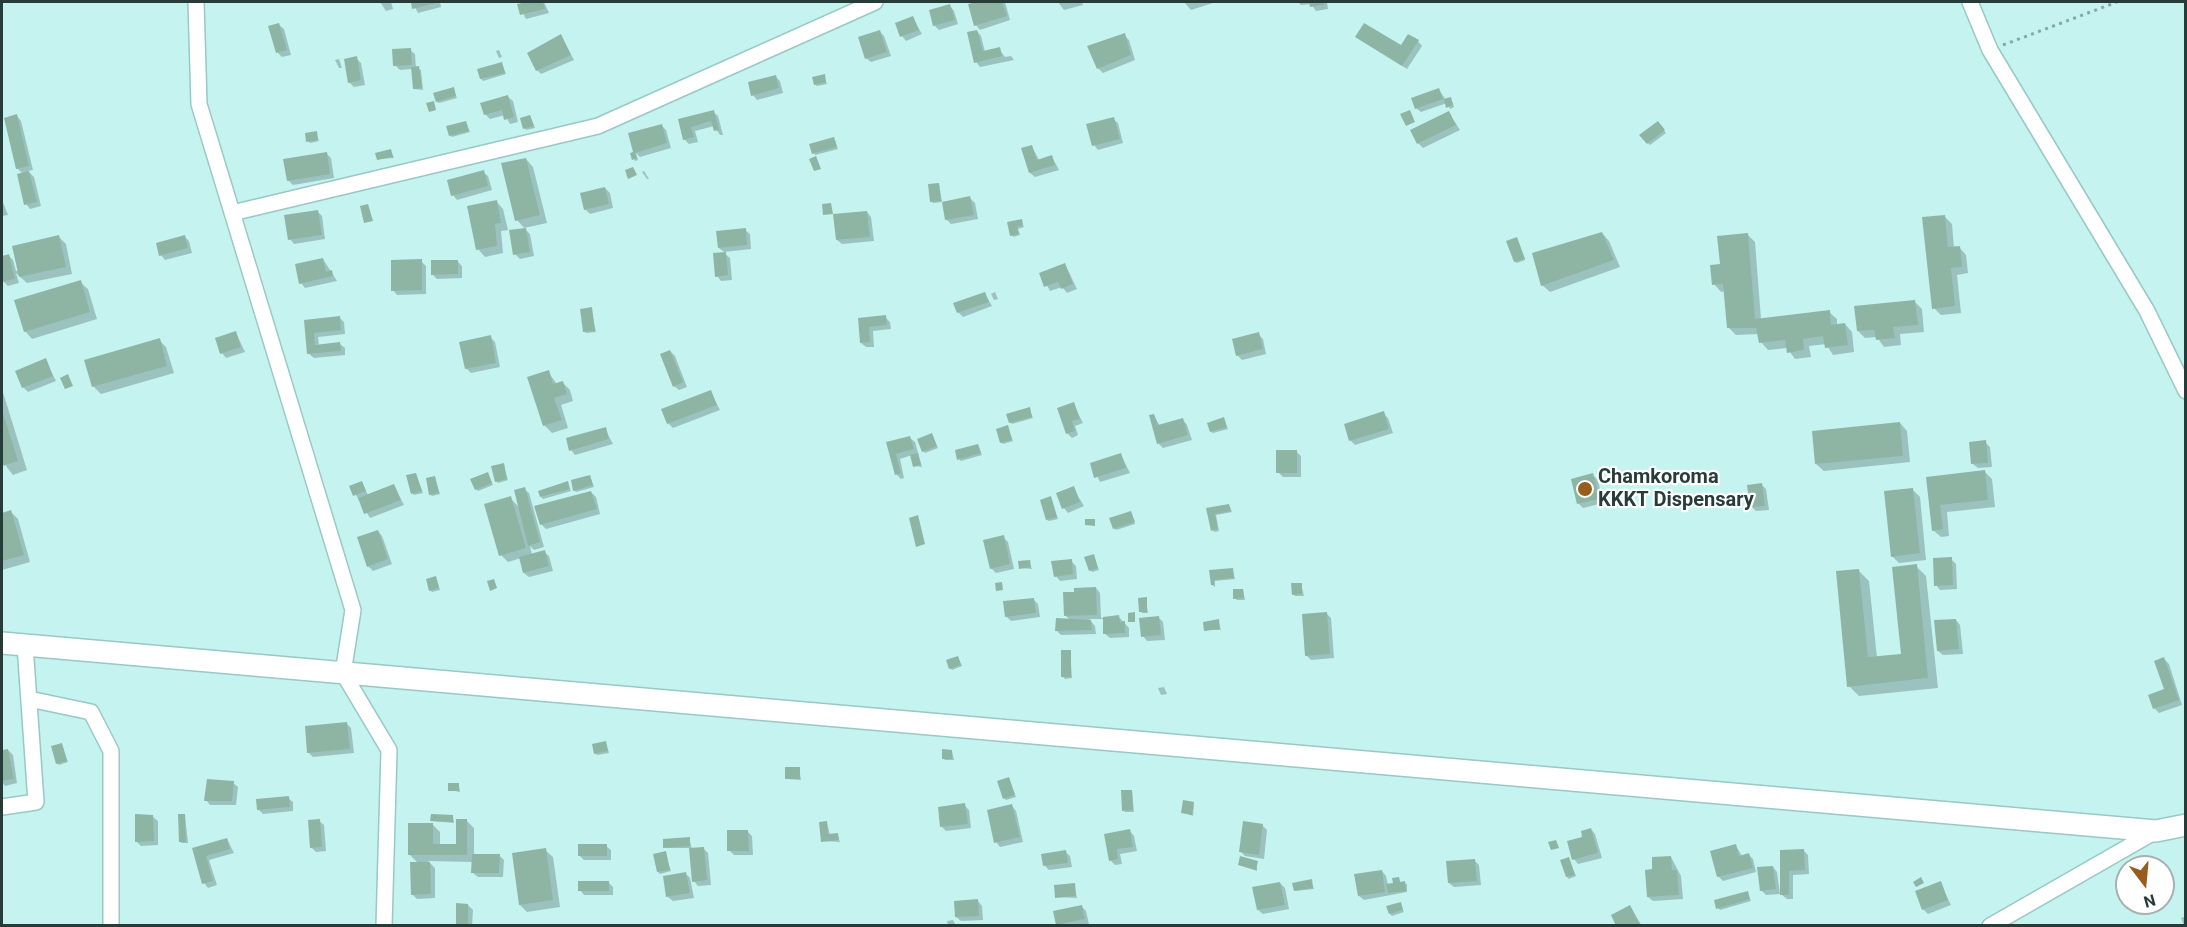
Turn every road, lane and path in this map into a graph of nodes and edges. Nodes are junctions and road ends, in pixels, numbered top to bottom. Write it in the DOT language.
graph roads {
  1 [pos="196,2"];
  2 [pos="875,2"];
  3 [pos="1970,2"];
  4 [pos="2117,2"];
  5 [pos="1990,50"];
  6 [pos="232,213"];
  7 [pos="2186,391"];
  8 [pos="2,643"];
  9 [pos="26,645"];
  10 [pos="343,673"];
  11 [pos="29,699"];
  12 [pos="2,807"];
  13 [pos="2186,825"];
  14 [pos="2156,831"];
  15 [pos="111,926"];
  16 [pos="384,926"];
  17 [pos="1990,926"];
  1 -- 6 [label="street"];
  2 -- 6 [label="street"];
  3 -- 5 [label="street"];
  4 -- 5 [label="path"];
  5 -- 7 [label="street"];
  6 -- 10 [label="street"];
  8 -- 9 [label="street"];
  9 -- 10 [label="street"];
  9 -- 11 [label="street"];
  10 -- 14 [label="street"];
  10 -- 16 [label="street"];
  11 -- 12 [label="street"];
  11 -- 15 [label="street"];
  13 -- 14 [label="street"];
  14 -- 17 [label="street"];
}
